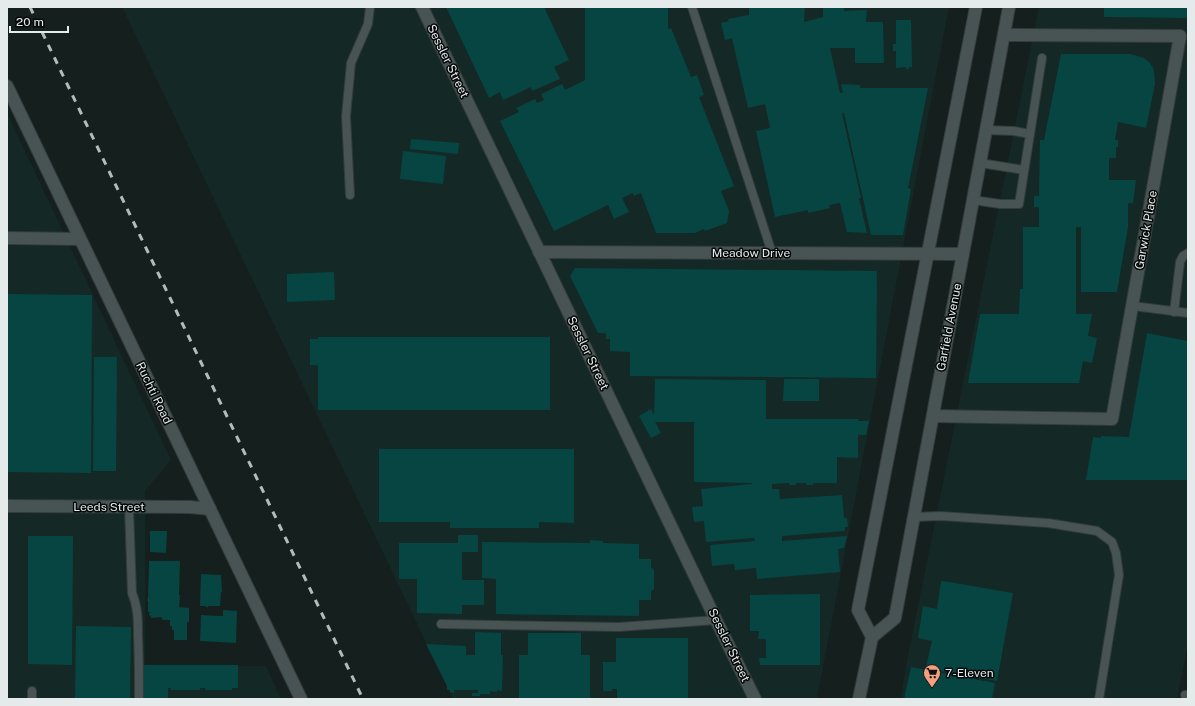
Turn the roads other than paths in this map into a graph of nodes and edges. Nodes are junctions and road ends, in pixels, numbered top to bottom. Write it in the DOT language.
graph roads {
  1 [pos="370,7"];
  2 [pos="422,7"];
  3 [pos="692,7"];
  4 [pos="976,7"];
  5 [pos="1009,7"];
  6 [pos="1004,35"];
  7 [pos="1042,58"];
  8 [pos="7,86"];
  9 [pos="986,130"];
  10 [pos="1030,134"];
  11 [pos="980,163"];
  12 [pos="1024,170"];
  13 [pos="350,195"];
  14 [pos="973,200"];
  15 [pos="7,238"];
  16 [pos="80,239"];
  17 [pos="539,252"];
  18 [pos="772,253"];
  19 [pos="1188,253"];
  20 [pos="927,254"];
  21 [pos="963,254"];
  22 [pos="1133,306"];
  23 [pos="1174,312"];
  24 [pos="1188,313"];
  25 [pos="933,416"];
  26 [pos="7,506"];
  27 [pos="129,507"];
  28 [pos="210,509"];
  29 [pos="914,517"];
  30 [pos="716,620"];
  31 [pos="441,624"];
  32 [pos="872,637"];
  33 [pos="139,699"];
  34 [pos="301,699"];
  35 [pos="756,699"];
  36 [pos="859,699"];
  37 [pos="1099,699"];
  1 -- 13 [label="lane"];
  2 -- 17 [label="street, Sessler Street"];
  3 -- 18 [label="lane"];
  4 -- 20 [label="street"];
  5 -- 6 [label="street, Garfield Avenue"];
  6 -- 9 [label="street, Garfield Avenue"];
  6 -- 22 [label="street, Garwick Place"];
  7 -- 10 [label="lane"];
  8 -- 16 [label="street, Ruchti Road"];
  9 -- 10 [label="lane"];
  9 -- 11 [label="street, Garfield Avenue"];
  10 -- 12 [label="lane"];
  11 -- 12 [label="lane"];
  11 -- 14 [label="street, Garfield Avenue"];
  12 -- 14 [label="lane"];
  14 -- 21 [label="street, Garfield Avenue"];
  15 -- 16 [label="street"];
  16 -- 28 [label="street, Ruchti Road"];
  17 -- 18 [label="street, Meadow Drive"];
  17 -- 30 [label="street, Sessler Street"];
  18 -- 20 [label="street, Meadow Drive"];
  19 -- 23 [label="lane"];
  20 -- 21 [label="street, Meadow Drive"];
  20 -- 32 [label="street"];
  21 -- 25 [label="street, Garfield Avenue"];
  22 -- 23 [label="lane"];
  22 -- 25 [label="street, Garwick Place"];
  23 -- 24 [label="lane"];
  25 -- 29 [label="street, Garfield Avenue"];
  26 -- 27 [label="street, Leeds Street"];
  27 -- 28 [label="street, Leeds Street"];
  27 -- 33 [label="lane"];
  28 -- 34 [label="street, Ruchti Road"];
  29 -- 32 [label="street, Garfield Avenue"];
  29 -- 37 [label="lane"];
  30 -- 31 [label="lane"];
  30 -- 35 [label="street, Sessler Street"];
  32 -- 36 [label="street"];
}
